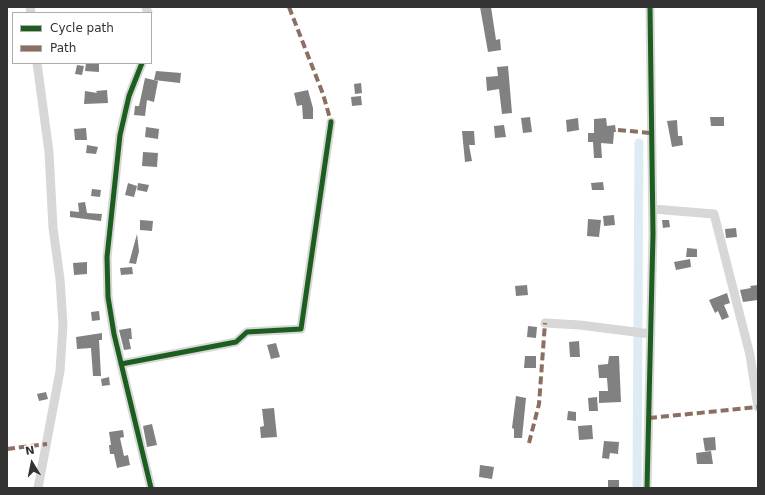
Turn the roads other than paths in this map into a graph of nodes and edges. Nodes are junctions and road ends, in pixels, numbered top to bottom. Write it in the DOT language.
graph roads {
  1 [pos="650,7"];
  2 [pos="37,64"];
  3 [pos="142,64"];
  4 [pos="331,122"];
  5 [pos="653,209"];
  6 [pos="546,323"];
  7 [pos="646,334"];
  8 [pos="121,364"];
  9 [pos="758,407"];
  10 [pos="38,488"];
  11 [pos="151,488"];
  12 [pos="647,488"];
  1 -- 5 [label="street"];
  2 -- 10 [label="street"];
  3 -- 8 [label="street"];
  4 -- 8 [label="street"];
  5 -- 7 [label="street"];
  5 -- 9 [label="street"];
  6 -- 7 [label="street"];
  7 -- 12 [label="street"];
  8 -- 11 [label="street"];
}
